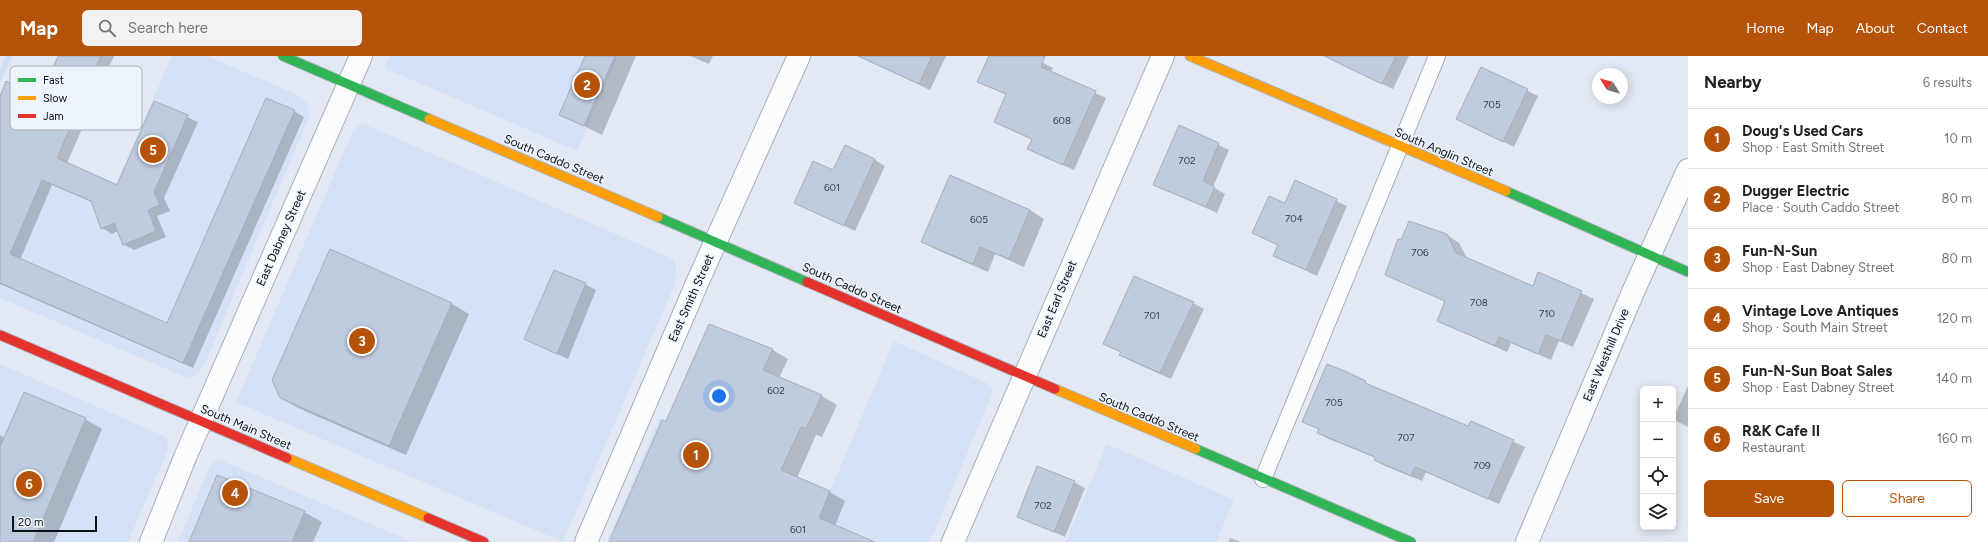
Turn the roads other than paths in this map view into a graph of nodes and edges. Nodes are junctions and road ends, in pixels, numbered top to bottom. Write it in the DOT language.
graph roads {
  1 [pos="283,56"];
  2 [pos="361,56"];
  3 [pos="799,56"];
  4 [pos="1163,56"];
  5 [pos="1190,56"];
  6 [pos="1437,56"];
  7 [pos="348,84"];
  8 [pos="1399,146"];
  9 [pos="1688,170"];
  10 [pos="716,242"];
  11 [pos="1649,255"];
  12 [pos="1688,272"];
  13 [pos="0,334"];
  14 [pos="1024,376"];
  15 [pos="201,421"];
  16 [pos="1263,479"];
  17 [pos="151,542"];
  18 [pos="484,542"];
  19 [pos="586,542"];
  20 [pos="953,542"];
  21 [pos="1411,542"];
  22 [pos="1527,542"];
  1 -- 7 [label="main road, South Caddo Street"];
  2 -- 7 [label="street, East Dabney Street"];
  3 -- 10 [label="street, East Smith Street"];
  4 -- 14 [label="street, East Earl Street"];
  5 -- 8 [label="main road, South Anglin Street"];
  6 -- 8 [label="lane"];
  7 -- 10 [label="main road, South Caddo Street"];
  7 -- 15 [label="street, East Dabney Street"];
  8 -- 11 [label="main road, South Anglin Street"];
  8 -- 16 [label="lane"];
  9 -- 11 [label="street, East Westhill Drive"];
  10 -- 14 [label="main road, South Caddo Street"];
  10 -- 19 [label="street, East Smith Street"];
  11 -- 12 [label="main road, South Anglin Street"];
  11 -- 22 [label="street, East Westhill Drive"];
  13 -- 15 [label="main road, South Main Street"];
  14 -- 16 [label="main road, South Caddo Street"];
  14 -- 20 [label="street, East Earl Street"];
  15 -- 17 [label="street, East Dabney Street"];
  15 -- 18 [label="main road, South Main Street"];
  16 -- 21 [label="main road, South Caddo Street"];
}
